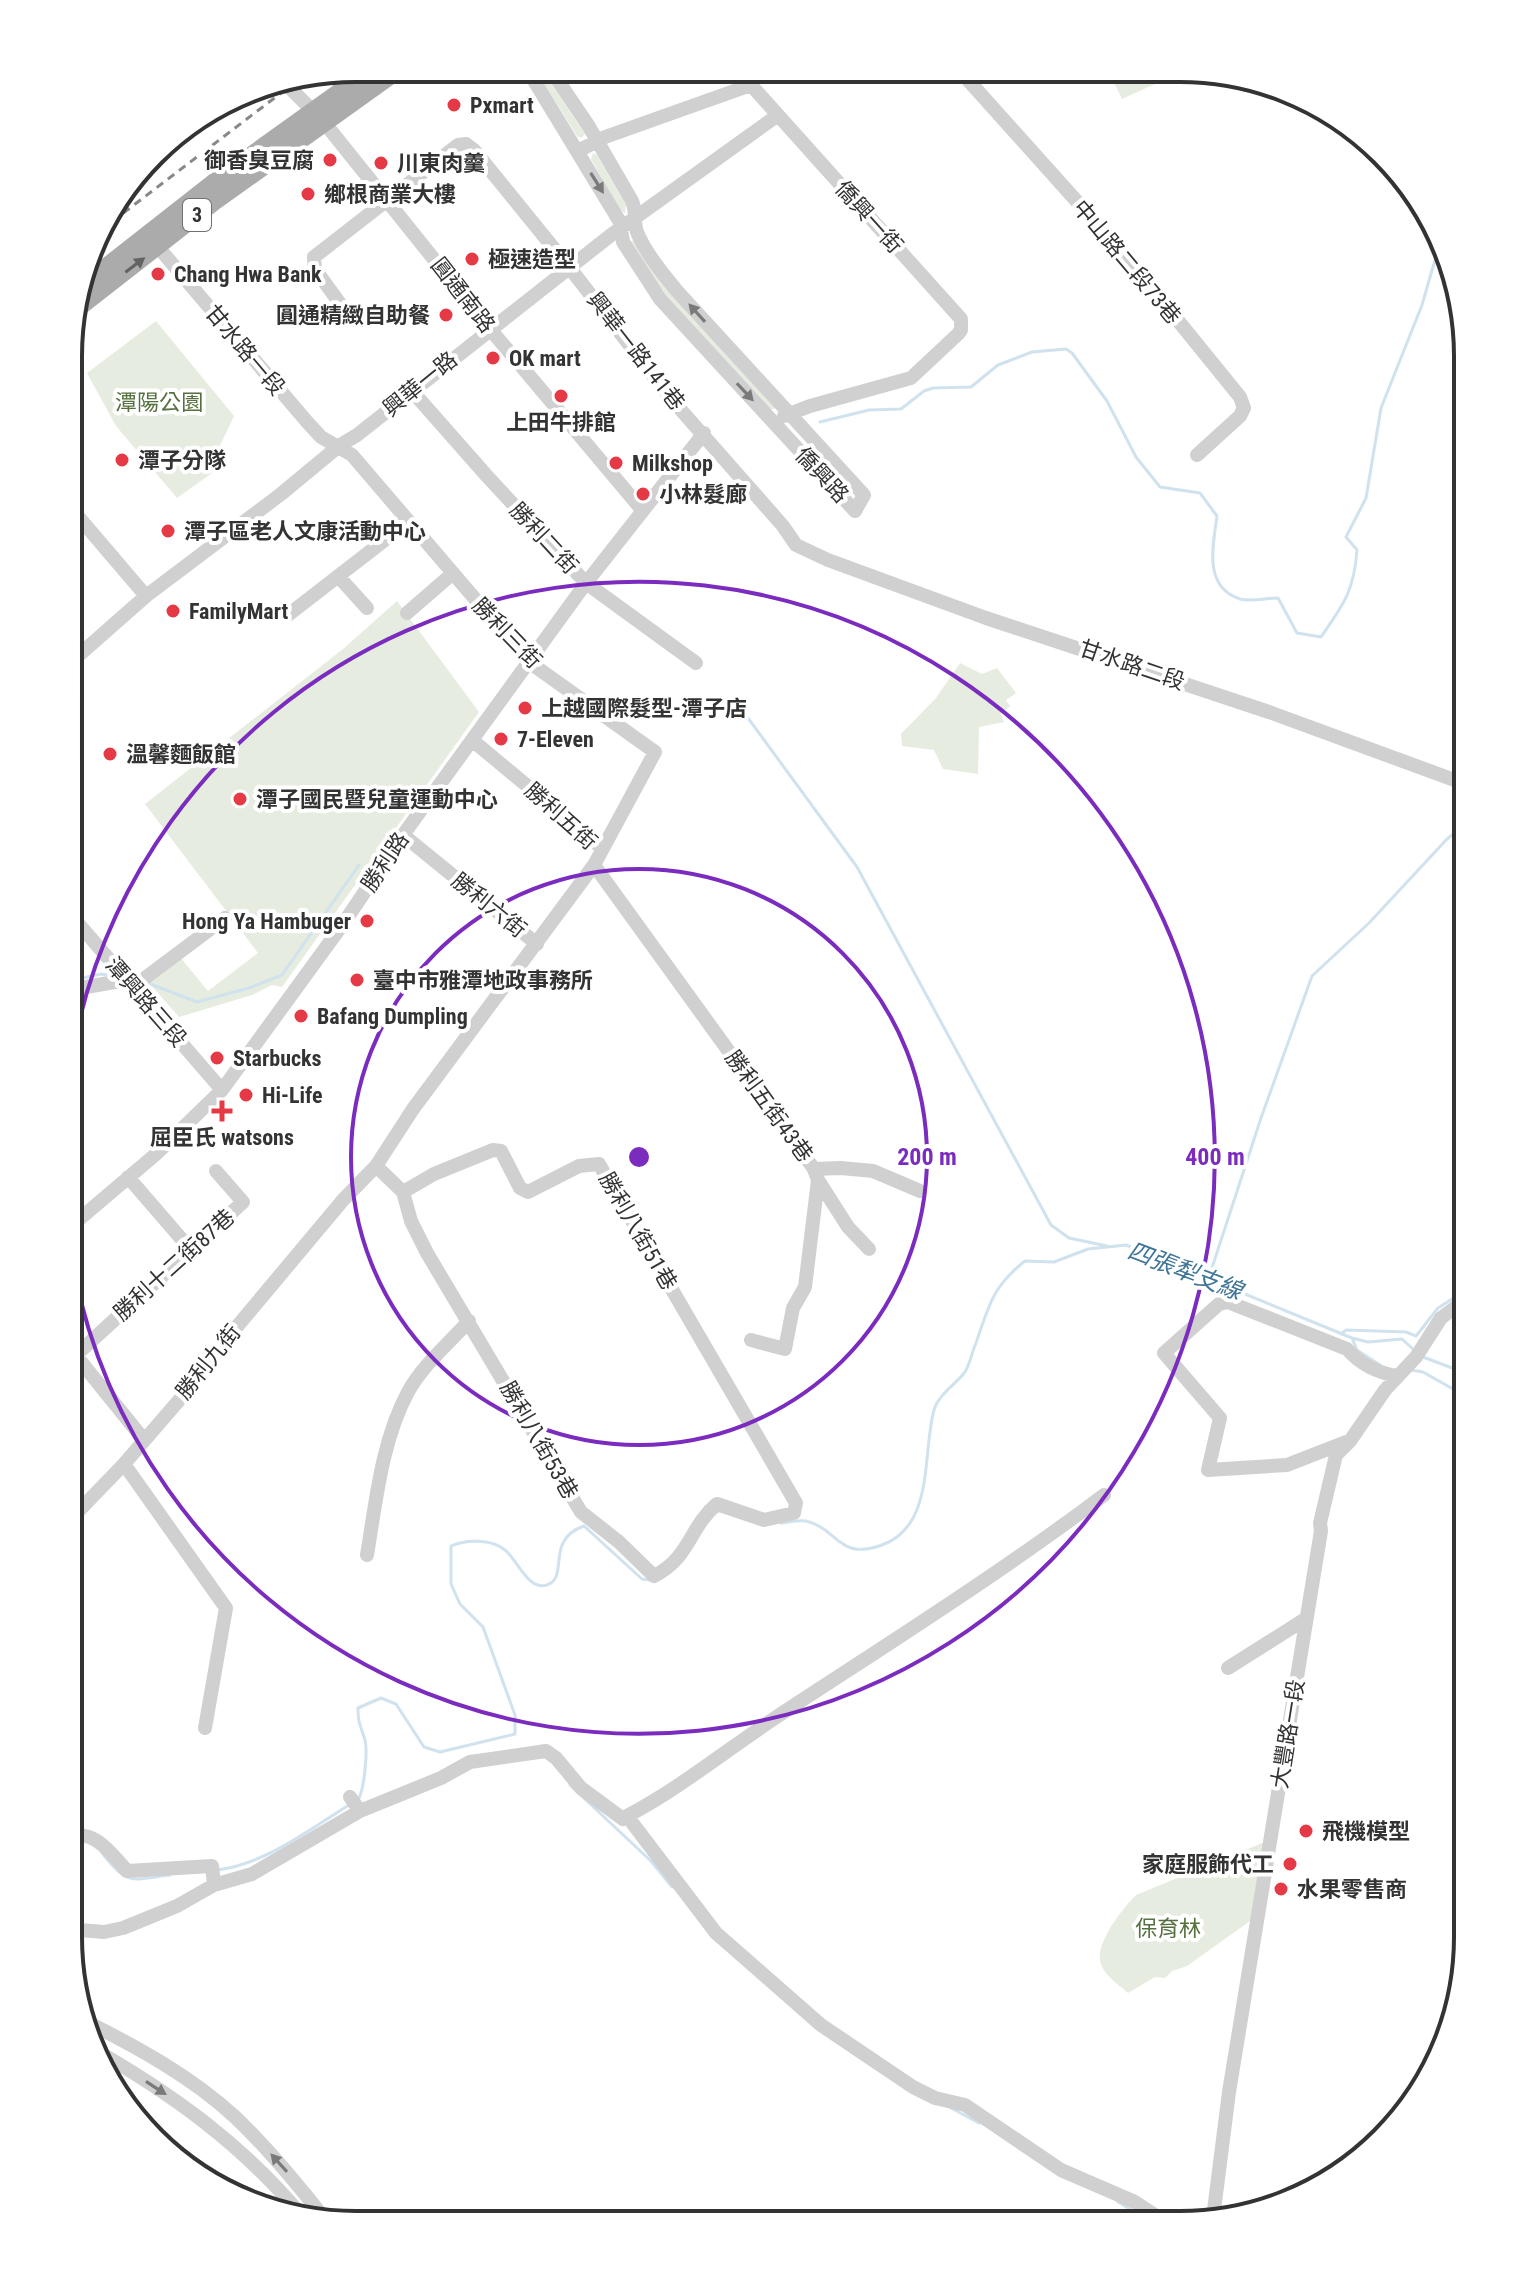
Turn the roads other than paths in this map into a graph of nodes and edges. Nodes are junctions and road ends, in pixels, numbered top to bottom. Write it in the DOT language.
graph roads {
  1 [pos="970,82"];
  2 [pos="356,83"];
  3 [pos="375,83"];
  4 [pos="536,83"];
  5 [pos="559,83"];
  6 [pos="292,90"];
  7 [pos="778,115"];
  8 [pos="318,116"];
  9 [pos="598,140"];
  10 [pos="578,151"];
  11 [pos="387,199"];
  12 [pos="635,218"];
  13 [pos="621,228"];
  14 [pos="158,247"];
  15 [pos="569,267"];
  16 [pos="94,278"];
  17 [pos="88,301"];
  18 [pos="341,305"];
  19 [pos="490,329"];
  20 [pos="412,391"];
  21 [pos="789,413"];
  22 [pos="774,423"];
  23 [pos="704,433"];
  24 [pos="339,446"];
  25 [pos="1197,455"];
  26 [pos="643,511"];
  27 [pos="408,522"];
  28 [pos="82,523"];
  29 [pos="796,545"];
  30 [pos="452,574"];
  31 [pos="338,576"];
  32 [pos="586,583"];
  33 [pos="146,596"];
  34 [pos="367,608"];
  35 [pos="407,613"];
  36 [pos="288,615"];
  37 [pos="82,652"];
  38 [pos="529,662"];
  39 [pos="696,663"];
  40 [pos="472,740"];
  41 [pos="1454,780"];
  42 [pos="403,835"];
  43 [pos="602,848"];
  44 [pos="594,865"];
  45 [pos="225,918"];
  46 [pos="82,926"];
  47 [pos="537,944"];
  48 [pos="133,979"];
  49 [pos="82,988"];
  50 [pos="222,1090"];
  51 [pos="413,1109"];
  52 [pos="376,1166"];
  53 [pos="216,1171"];
  54 [pos="816,1175"];
  55 [pos="128,1177"];
  56 [pos="920,1191"];
  57 [pos="403,1192"];
  58 [pos="82,1217"];
  59 [pos="869,1249"];
  60 [pos="191,1250"];
  61 [pos="1453,1309"];
  62 [pos="469,1321"];
  63 [pos="751,1340"];
  64 [pos="82,1343"];
  65 [pos="82,1363"];
  66 [pos="1398,1376"];
  67 [pos="144,1440"];
  68 [pos="1350,1441"];
  69 [pos="124,1464"];
  70 [pos="1104,1495"];
  71 [pos="796,1503"];
  72 [pos="82,1508"];
  73 [pos="367,1555"];
  74 [pos="1307,1618"];
  75 [pos="1228,1668"];
  76 [pos="205,1728"];
  77 [pos="350,1797"];
  78 [pos="360,1811"];
  79 [pos="627,1816"];
  80 [pos="82,1835"];
  81 [pos="214,1885"];
  82 [pos="82,1930"];
  83 [pos="98,2028"];
  84 [pos="112,2061"];
  85 [pos="291,2203"];
  86 [pos="316,2208"];
  87 [pos="1214,2209"];
  88 [pos="1149,2211"];
  1 -- 25 [label="street, 中山路二段73巷"];
  2 -- 8 [label="main road, 3"];
  3 -- 8 [label="main road, 3"];
  4 -- 10 [label="street, 僑興路"];
  5 -- 9 [label="street, 僑興路"];
  6 -- 8 [label="street, 圓通南路"];
  7 -- 9 [label="street, 僑興一街"];
  7 -- 12 [label="street, 興華一路"];
  7 -- 21 [label="street, 僑興一街"];
  8 -- 11 [label="street, 圓通南路"];
  8 -- 14 [label="main road, 3"];
  8 -- 16 [label="main road, 3"];
  9 -- 10 [label="street, 僑興一街"];
  9 -- 12 [label="street, 僑興路"];
  10 -- 13 [label="street, 僑興路, one-way"];
  11 -- 15 [label="street, 興華一路141巷"];
  11 -- 18 [label="street"];
  11 -- 19 [label="street, 圓通南路"];
  12 -- 13 [label="street, 興華一路"];
  21 -- 12 [label="street, 僑興路, one-way"];
  13 -- 15 [label="street, 興華一路"];
  13 -- 22 [label="street, 僑興路, one-way"];
  17 -- 14 [label="main road, 3, one-way"];
  14 -- 24 [label="street, 甘水路一段"];
  15 -- 19 [label="street, 興華一路"];
  15 -- 23 [label="street, 興華一路141巷"];
  19 -- 20 [label="street, 興華一路"];
  19 -- 26 [label="street, 圓通南路"];
  20 -- 24 [label="street, 興華一路"];
  20 -- 32 [label="street, 勝利二街"];
  21 -- 22 [label="street, 僑興一街"];
  21 -- 22 [label="street, 僑興路"];
  23 -- 26 [label="street, 勝利路"];
  23 -- 29 [label="street, 興華一路141巷"];
  24 -- 27 [label="street, 勝利三街"];
  24 -- 33 [label="street, 興華一路"];
  26 -- 32 [label="street, 勝利路"];
  27 -- 30 [label="street, 勝利三街"];
  27 -- 31 [label="street"];
  28 -- 33 [label="street"];
  29 -- 41 [label="street, 甘水路二段"];
  30 -- 35 [label="street"];
  30 -- 38 [label="street, 勝利三街"];
  31 -- 34 [label="street"];
  31 -- 36 [label="street"];
  32 -- 38 [label="street, 勝利路"];
  32 -- 39 [label="street, 勝利二街"];
  33 -- 37 [label="street, 興華一路"];
  38 -- 40 [label="street, 勝利路"];
  38 -- 43 [label="street, 勝利三街"];
  40 -- 42 [label="street, 勝利路"];
  40 -- 43 [label="street, 勝利五街"];
  42 -- 47 [label="street, 勝利六街"];
  42 -- 50 [label="street, 勝利路"];
  43 -- 44 [label="street, 勝利五街"];
  44 -- 47 [label="street, 勝利五街"];
  44 -- 54 [label="street, 勝利五街43巷"];
  45 -- 48 [label="street"];
  46 -- 48 [label="street, 潭興路三段"];
  47 -- 51 [label="street, 勝利六街"];
  48 -- 49 [label="street"];
  48 -- 50 [label="street, 潭興路三段"];
  50 -- 55 [label="street, 勝利路"];
  51 -- 52 [label="street, 勝利九街"];
  52 -- 57 [label="street, 勝利八街53巷"];
  52 -- 67 [label="street, 勝利九街"];
  53 -- 60 [label="street, 勝利十二街87巷"];
  54 -- 56 [label="street"];
  54 -- 59 [label="street"];
  54 -- 63 [label="street, 勝利五街43巷"];
  55 -- 58 [label="street, 勝利路"];
  55 -- 60 [label="street"];
  57 -- 62 [label="street, 勝利八街53巷"];
  57 -- 71 [label="street, 勝利八街51巷"];
  60 -- 64 [label="street, 勝利十二街87巷"];
  61 -- 66 [label="street, 大豐路一段"];
  62 -- 71 [label="street, 勝利八街53巷"];
  62 -- 73 [label="street"];
  65 -- 67 [label="street"];
  66 -- 68 [label="street, 大豐路一段"];
  66 -- 68 [label="street"];
  67 -- 69 [label="street, 勝利九街"];
  68 -- 74 [label="street, 大豐路一段"];
  69 -- 72 [label="street, 勝利九街"];
  69 -- 76 [label="street"];
  70 -- 79 [label="street"];
  74 -- 75 [label="street"];
  74 -- 87 [label="street, 大豐路一段"];
  77 -- 78 [label="street"];
  78 -- 79 [label="street"];
  78 -- 81 [label="street"];
  79 -- 88 [label="street"];
  80 -- 81 [label="street"];
  81 -- 82 [label="street"];
  86 -- 83 [label="street, one-way"];
  84 -- 85 [label="street, one-way"];
}
